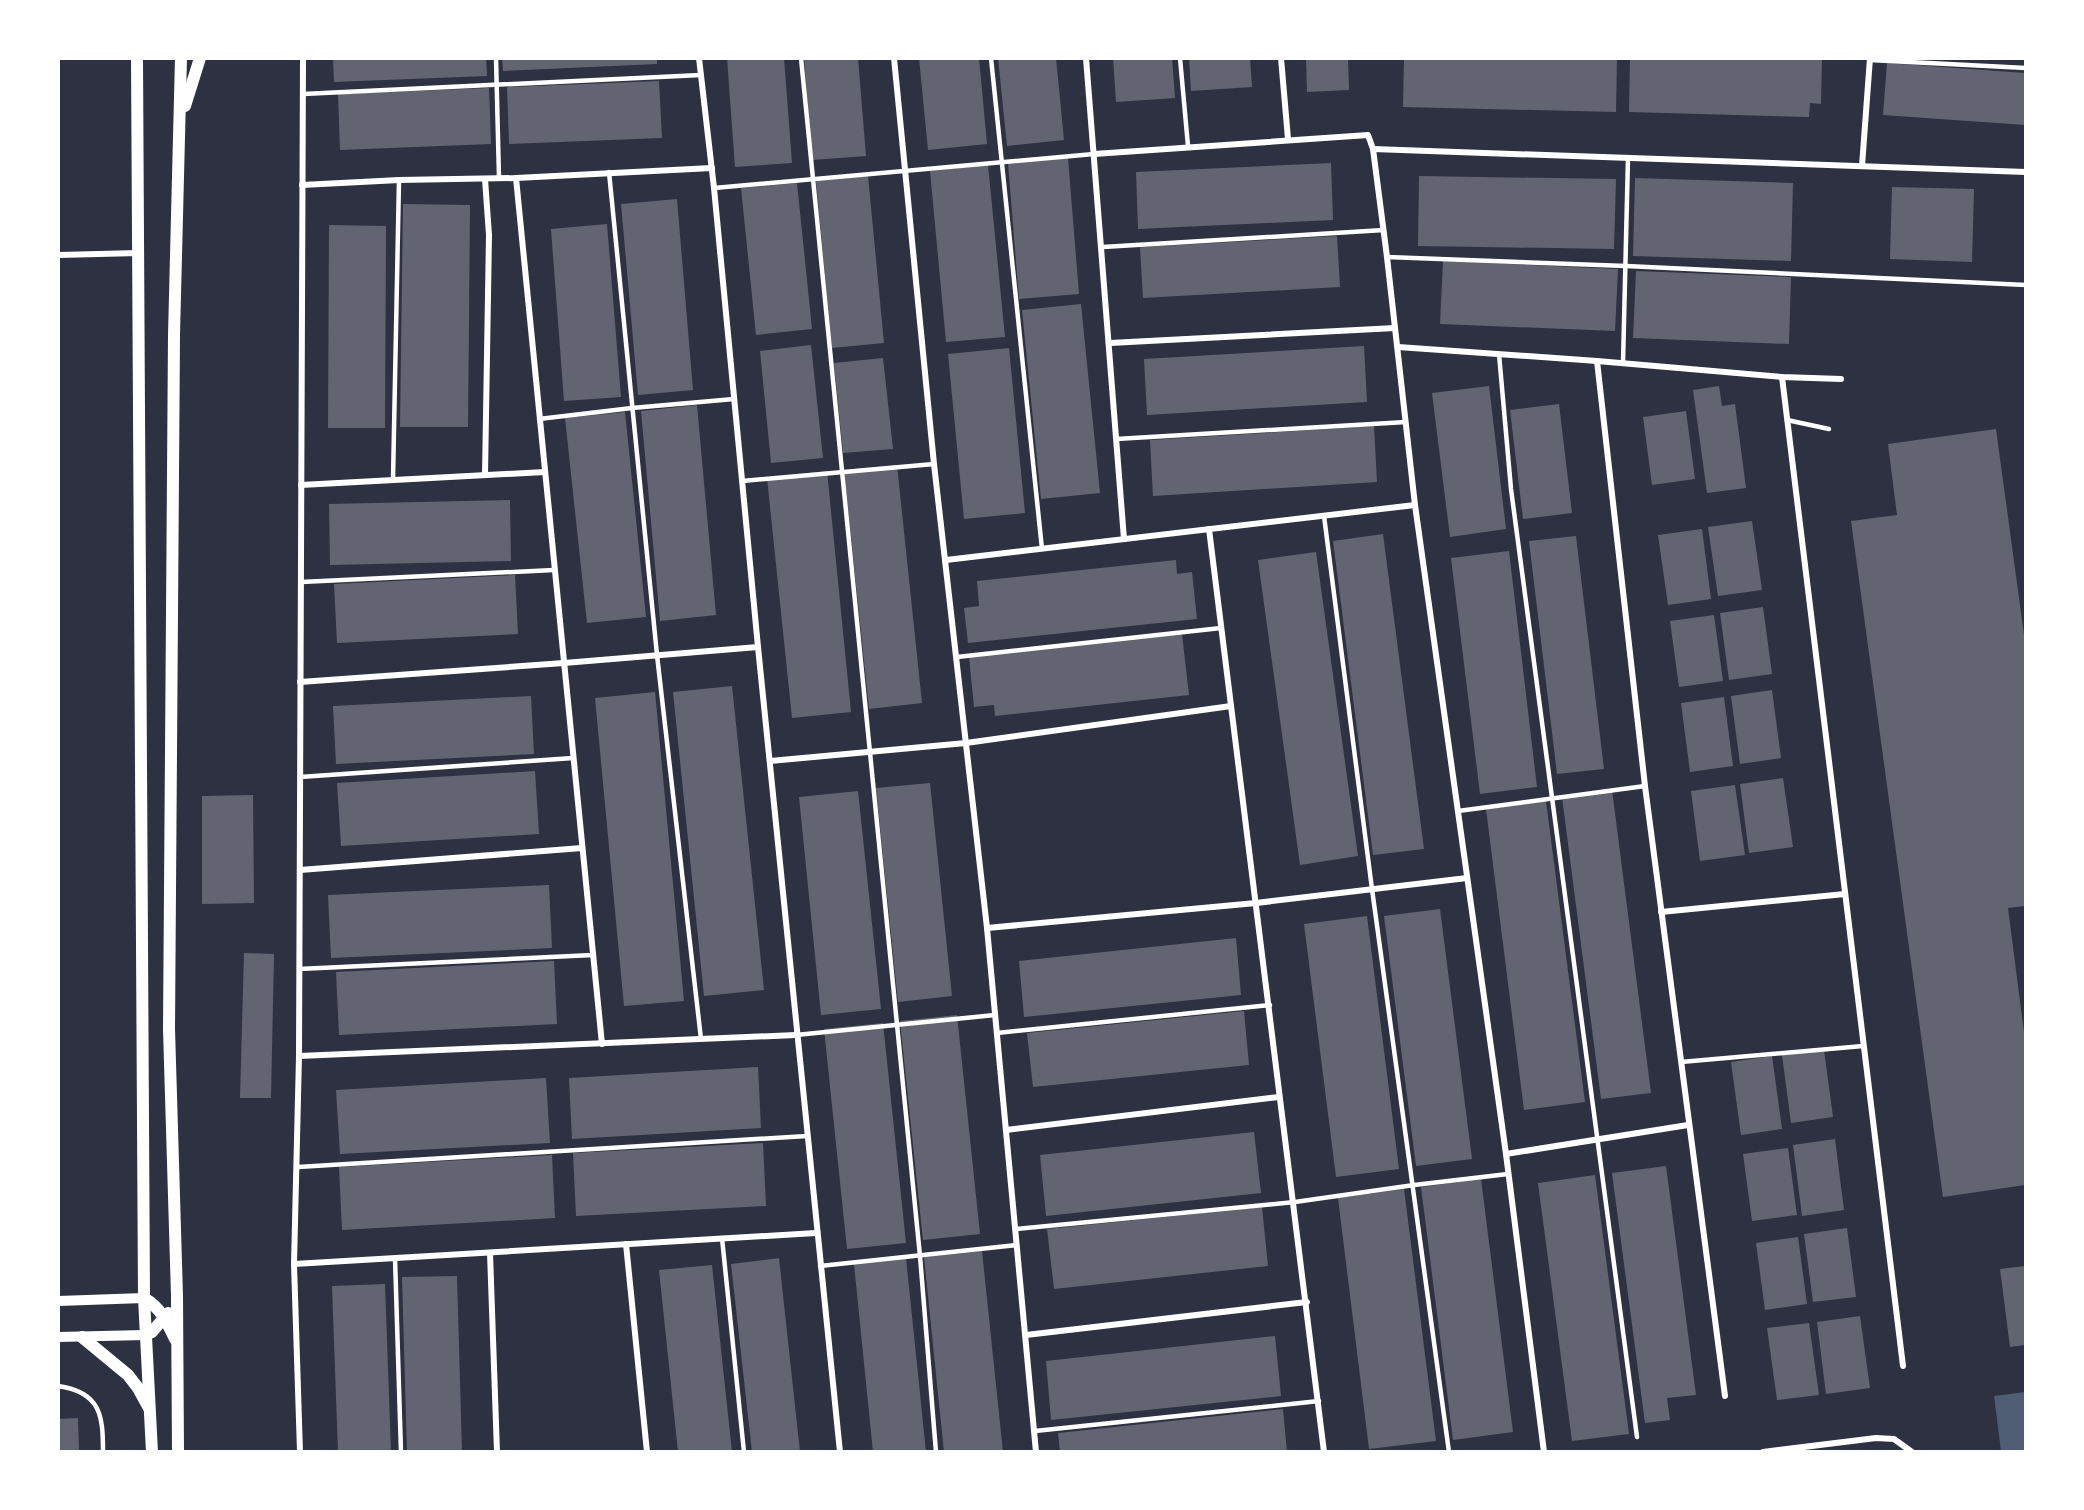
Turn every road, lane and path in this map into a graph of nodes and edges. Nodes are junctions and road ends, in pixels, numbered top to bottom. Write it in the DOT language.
graph roads {
  1 [pos="138,58"];
  2 [pos="181,58"];
  3 [pos="200,58"];
  4 [pos="303,58"];
  5 [pos="496,58"];
  6 [pos="699,58"];
  7 [pos="801,58"];
  8 [pos="894,58"];
  9 [pos="991,58"];
  10 [pos="1086,58"];
  11 [pos="1180,58"];
  12 [pos="1281,58"];
  13 [pos="1870,59"];
  14 [pos="2025,68"];
  15 [pos="700,75"];
  16 [pos="496,85"];
  17 [pos="303,94"];
  18 [pos="181,119"];
  19 [pos="1288,139"];
  20 [pos="1188,146"];
  21 [pos="1373,149"];
  22 [pos="1094,154"];
  23 [pos="1628,158"];
  24 [pos="1002,162"];
  25 [pos="1862,166"];
  26 [pos="712,168"];
  27 [pos="905,170"];
  28 [pos="609,172"];
  29 [pos="2025,172"];
  30 [pos="499,178"];
  31 [pos="516,178"];
  32 [pos="485,179"];
  33 [pos="812,179"];
  34 [pos="399,180"];
  35 [pos="302,185"];
  36 [pos="714,188"];
  37 [pos="1384,230"];
  38 [pos="1102,247"];
  39 [pos="140,253"];
  40 [pos="58,255"];
  41 [pos="1387,257"];
  42 [pos="1626,266"];
  43 [pos="2025,285"];
  44 [pos="1395,328"];
  45 [pos="1110,343"];
  46 [pos="1398,347"];
  47 [pos="1499,354"];
  48 [pos="1598,361"];
  49 [pos="1623,363"];
  50 [pos="1782,377"];
  51 [pos="1841,379"];
  52 [pos="734,399"];
  53 [pos="632,408"];
  54 [pos="539,419"];
  55 [pos="1787,420"];
  56 [pos="1406,422"];
  57 [pos="1829,429"];
  58 [pos="1116,439"];
  59 [pos="934,464"];
  60 [pos="545,472"];
  61 [pos="842,472"];
  62 [pos="485,475"];
  63 [pos="393,480"];
  64 [pos="742,481"];
  65 [pos="301,485"];
  66 [pos="1414,505"];
  67 [pos="1324,516"];
  68 [pos="1209,529"];
  69 [pos="1124,539"];
  70 [pos="1042,549"];
  71 [pos="946,560"];
  72 [pos="554,570"];
  73 [pos="301,582"];
  74 [pos="1221,628"];
  75 [pos="758,647"];
  76 [pos="657,655"];
  77 [pos="957,657"];
  78 [pos="564,663"];
  79 [pos="300,682"];
  80 [pos="1231,706"];
  81 [pos="966,743"];
  82 [pos="870,752"];
  83 [pos="573,758"];
  84 [pos="770,761"];
  85 [pos="300,777"];
  86 [pos="1645,786"];
  87 [pos="1553,798"];
  88 [pos="1457,811"];
  89 [pos="582,848"];
  90 [pos="300,870"];
  91 [pos="1467,878"];
  92 [pos="1372,889"];
  93 [pos="1845,894"];
  94 [pos="1256,903"];
  95 [pos="1661,912"];
  96 [pos="987,928"];
  97 [pos="593,954"];
  98 [pos="299,969"];
  99 [pos="1270,1005"];
  100 [pos="995,1015"];
  101 [pos="897,1025"];
  102 [pos="997,1033"];
  103 [pos="796,1035"];
  104 [pos="700,1039"];
  105 [pos="602,1044"];
  106 [pos="1863,1046"];
  107 [pos="299,1056"];
  108 [pos="1680,1062"];
  109 [pos="1279,1097"];
  110 [pos="1688,1125"];
  111 [pos="1006,1130"];
  112 [pos="807,1136"];
  113 [pos="1598,1139"];
  114 [pos="1506,1154"];
  115 [pos="298,1167"];
  116 [pos="1508,1174"];
  117 [pos="1414,1185"];
  118 [pos="1295,1202"];
  119 [pos="1016,1229"];
  120 [pos="816,1233"];
  121 [pos="722,1238"];
  122 [pos="626,1244"];
  123 [pos="1017,1245"];
  124 [pos="490,1253"];
  125 [pos="920,1256"];
  126 [pos="394,1258"];
  127 [pos="294,1264"];
  128 [pos="819,1266"];
  129 [pos="177,1296"];
  130 [pos="144,1298"];
  131 [pos="58,1301"];
  132 [pos="1307,1302"];
  133 [pos="165,1318"];
  134 [pos="145,1335"];
  135 [pos="1026,1335"];
  136 [pos="58,1337"];
  137 [pos="82,1337"];
  138 [pos="177,1343"];
  139 [pos="1903,1366"];
  140 [pos="58,1386"];
  141 [pos="1725,1396"];
  142 [pos="1318,1401"];
  143 [pos="151,1412"];
  144 [pos="1035,1431"];
  145 [pos="1637,1437"];
  146 [pos="103,1452"];
  147 [pos="152,1452"];
  148 [pos="178,1452"];
  149 [pos="300,1452"];
  150 [pos="401,1452"];
  151 [pos="497,1452"];
  152 [pos="647,1452"];
  153 [pos="744,1452"];
  154 [pos="840,1452"];
  155 [pos="936,1452"];
  156 [pos="1036,1452"];
  157 [pos="1324,1452"];
  158 [pos="1449,1452"];
  159 [pos="1544,1452"];
  160 [pos="1763,1452"];
  161 [pos="1912,1452"];
  1 -- 39 [label="main road"];
  2 -- 18 [label="main road"];
  3 -- 18 [label="main road"];
  4 -- 17 [label="street"];
  5 -- 16 [label="lane"];
  6 -- 15 [label="street"];
  7 -- 33 [label="lane"];
  8 -- 27 [label="street"];
  9 -- 24 [label="lane"];
  10 -- 22 [label="street"];
  11 -- 20 [label="lane"];
  12 -- 19 [label="street"];
  13 -- 14 [label="lane"];
  13 -- 25 [label="street"];
  15 -- 16 [label="lane"];
  15 -- 26 [label="street"];
  16 -- 17 [label="lane"];
  16 -- 30 [label="lane"];
  17 -- 35 [label="street"];
  18 -- 129 [label="main road"];
  19 -- 20 [label="street"];
  19 -- 21 [label="street"];
  20 -- 22 [label="street"];
  21 -- 23 [label="street"];
  21 -- 37 [label="street"];
  22 -- 24 [label="lane"];
  22 -- 38 [label="street"];
  23 -- 25 [label="street"];
  23 -- 42 [label="lane"];
  24 -- 27 [label="lane"];
  24 -- 70 [label="lane"];
  25 -- 29 [label="street"];
  26 -- 28 [label="street"];
  26 -- 36 [label="street"];
  27 -- 33 [label="lane"];
  27 -- 59 [label="street"];
  28 -- 31 [label="street"];
  28 -- 53 [label="lane"];
  30 -- 31 [label="street"];
  30 -- 32 [label="street"];
  31 -- 54 [label="street"];
  32 -- 34 [label="street"];
  32 -- 62 [label="street"];
  33 -- 36 [label="lane"];
  33 -- 61 [label="lane"];
  34 -- 35 [label="street"];
  34 -- 63 [label="lane"];
  35 -- 65 [label="street"];
  36 -- 52 [label="street"];
  37 -- 38 [label="lane"];
  37 -- 41 [label="street"];
  38 -- 45 [label="street"];
  39 -- 40 [label="street"];
  39 -- 130 [label="main road"];
  41 -- 42 [label="lane"];
  41 -- 44 [label="street"];
  42 -- 43 [label="lane"];
  42 -- 49 [label="lane"];
  44 -- 45 [label="street"];
  44 -- 46 [label="street"];
  45 -- 58 [label="street"];
  46 -- 47 [label="street"];
  46 -- 56 [label="street"];
  47 -- 48 [label="street"];
  47 -- 87 [label="lane"];
  48 -- 49 [label="street"];
  48 -- 86 [label="street"];
  49 -- 50 [label="street"];
  50 -- 51 [label="street"];
  50 -- 55 [label="street"];
  52 -- 53 [label="lane"];
  52 -- 64 [label="street"];
  53 -- 54 [label="lane"];
  53 -- 76 [label="lane"];
  54 -- 60 [label="street"];
  55 -- 57 [label="lane"];
  55 -- 93 [label="street"];
  56 -- 58 [label="lane"];
  56 -- 66 [label="street"];
  58 -- 69 [label="street"];
  59 -- 61 [label="lane"];
  59 -- 71 [label="street"];
  60 -- 62 [label="street"];
  60 -- 72 [label="street"];
  61 -- 64 [label="lane"];
  61 -- 82 [label="lane"];
  62 -- 63 [label="street"];
  63 -- 65 [label="street"];
  64 -- 75 [label="street"];
  65 -- 73 [label="street"];
  66 -- 67 [label="street"];
  66 -- 88 [label="street"];
  67 -- 68 [label="street"];
  67 -- 92 [label="lane"];
  68 -- 69 [label="street"];
  68 -- 74 [label="street"];
  69 -- 70 [label="street"];
  70 -- 71 [label="street"];
  71 -- 77 [label="street"];
  72 -- 73 [label="lane"];
  72 -- 78 [label="street"];
  73 -- 79 [label="street"];
  74 -- 77 [label="lane"];
  74 -- 80 [label="street"];
  75 -- 76 [label="street"];
  75 -- 84 [label="street"];
  76 -- 78 [label="street"];
  76 -- 104 [label="lane"];
  77 -- 81 [label="street"];
  78 -- 79 [label="street"];
  78 -- 83 [label="street"];
  79 -- 85 [label="street"];
  80 -- 81 [label="street"];
  80 -- 94 [label="street"];
  81 -- 82 [label="street"];
  81 -- 96 [label="street"];
  82 -- 84 [label="street"];
  82 -- 101 [label="lane"];
  83 -- 85 [label="lane"];
  83 -- 89 [label="street"];
  84 -- 103 [label="street"];
  85 -- 90 [label="street"];
  86 -- 87 [label="lane"];
  86 -- 95 [label="street"];
  87 -- 88 [label="lane"];
  87 -- 113 [label="lane"];
  88 -- 91 [label="street"];
  89 -- 90 [label="street"];
  89 -- 97 [label="street"];
  90 -- 98 [label="street"];
  91 -- 92 [label="street"];
  91 -- 114 [label="street"];
  92 -- 94 [label="street"];
  92 -- 117 [label="lane"];
  93 -- 95 [label="street"];
  93 -- 106 [label="street"];
  94 -- 96 [label="street"];
  94 -- 99 [label="street"];
  95 -- 108 [label="street"];
  96 -- 100 [label="street"];
  97 -- 98 [label="lane"];
  97 -- 105 [label="street"];
  98 -- 107 [label="street"];
  99 -- 102 [label="lane"];
  99 -- 109 [label="street"];
  100 -- 101 [label="lane"];
  100 -- 102 [label="street"];
  101 -- 103 [label="lane"];
  101 -- 125 [label="lane"];
  102 -- 111 [label="street"];
  103 -- 104 [label="street"];
  103 -- 112 [label="street"];
  104 -- 105 [label="street"];
  105 -- 107 [label="street"];
  106 -- 108 [label="lane"];
  106 -- 139 [label="street"];
  107 -- 115 [label="street"];
  108 -- 110 [label="street"];
  109 -- 111 [label="street"];
  109 -- 118 [label="street"];
  110 -- 113 [label="street"];
  110 -- 141 [label="street"];
  111 -- 119 [label="street"];
  112 -- 115 [label="lane"];
  112 -- 120 [label="street"];
  113 -- 114 [label="street"];
  113 -- 145 [label="lane"];
  114 -- 116 [label="street"];
  115 -- 127 [label="street"];
  116 -- 117 [label="lane"];
  116 -- 159 [label="street"];
  117 -- 118 [label="lane"];
  117 -- 158 [label="lane"];
  118 -- 119 [label="lane"];
  118 -- 132 [label="street"];
  119 -- 123 [label="street"];
  120 -- 121 [label="street"];
  120 -- 128 [label="street"];
  121 -- 122 [label="street"];
  121 -- 153 [label="lane"];
  122 -- 124 [label="street"];
  122 -- 152 [label="street"];
  123 -- 125 [label="lane"];
  123 -- 135 [label="street"];
  124 -- 126 [label="street"];
  124 -- 151 [label="street"];
  125 -- 128 [label="lane"];
  125 -- 155 [label="lane"];
  126 -- 127 [label="street"];
  126 -- 150 [label="lane"];
  127 -- 149 [label="street"];
  128 -- 154 [label="street"];
  129 -- 133 [label="main road"];
  129 -- 138 [label="main road"];
  130 -- 131 [label="street"];
  130 -- 133 [label="main road"];
  130 -- 134 [label="main road"];
  132 -- 135 [label="street"];
  132 -- 142 [label="street"];
  133 -- 134 [label="main road"];
  133 -- 138 [label="main road"];
  134 -- 137 [label="street"];
  134 -- 143 [label="main road"];
  135 -- 144 [label="street"];
  136 -- 137 [label="street"];
  137 -- 143 [label="main road"];
  138 -- 148 [label="main road"];
  140 -- 146 [label="lane"];
  142 -- 144 [label="lane"];
  142 -- 157 [label="street"];
  143 -- 147 [label="main road"];
  144 -- 156 [label="street"];
  160 -- 161 [label="street"];
}
